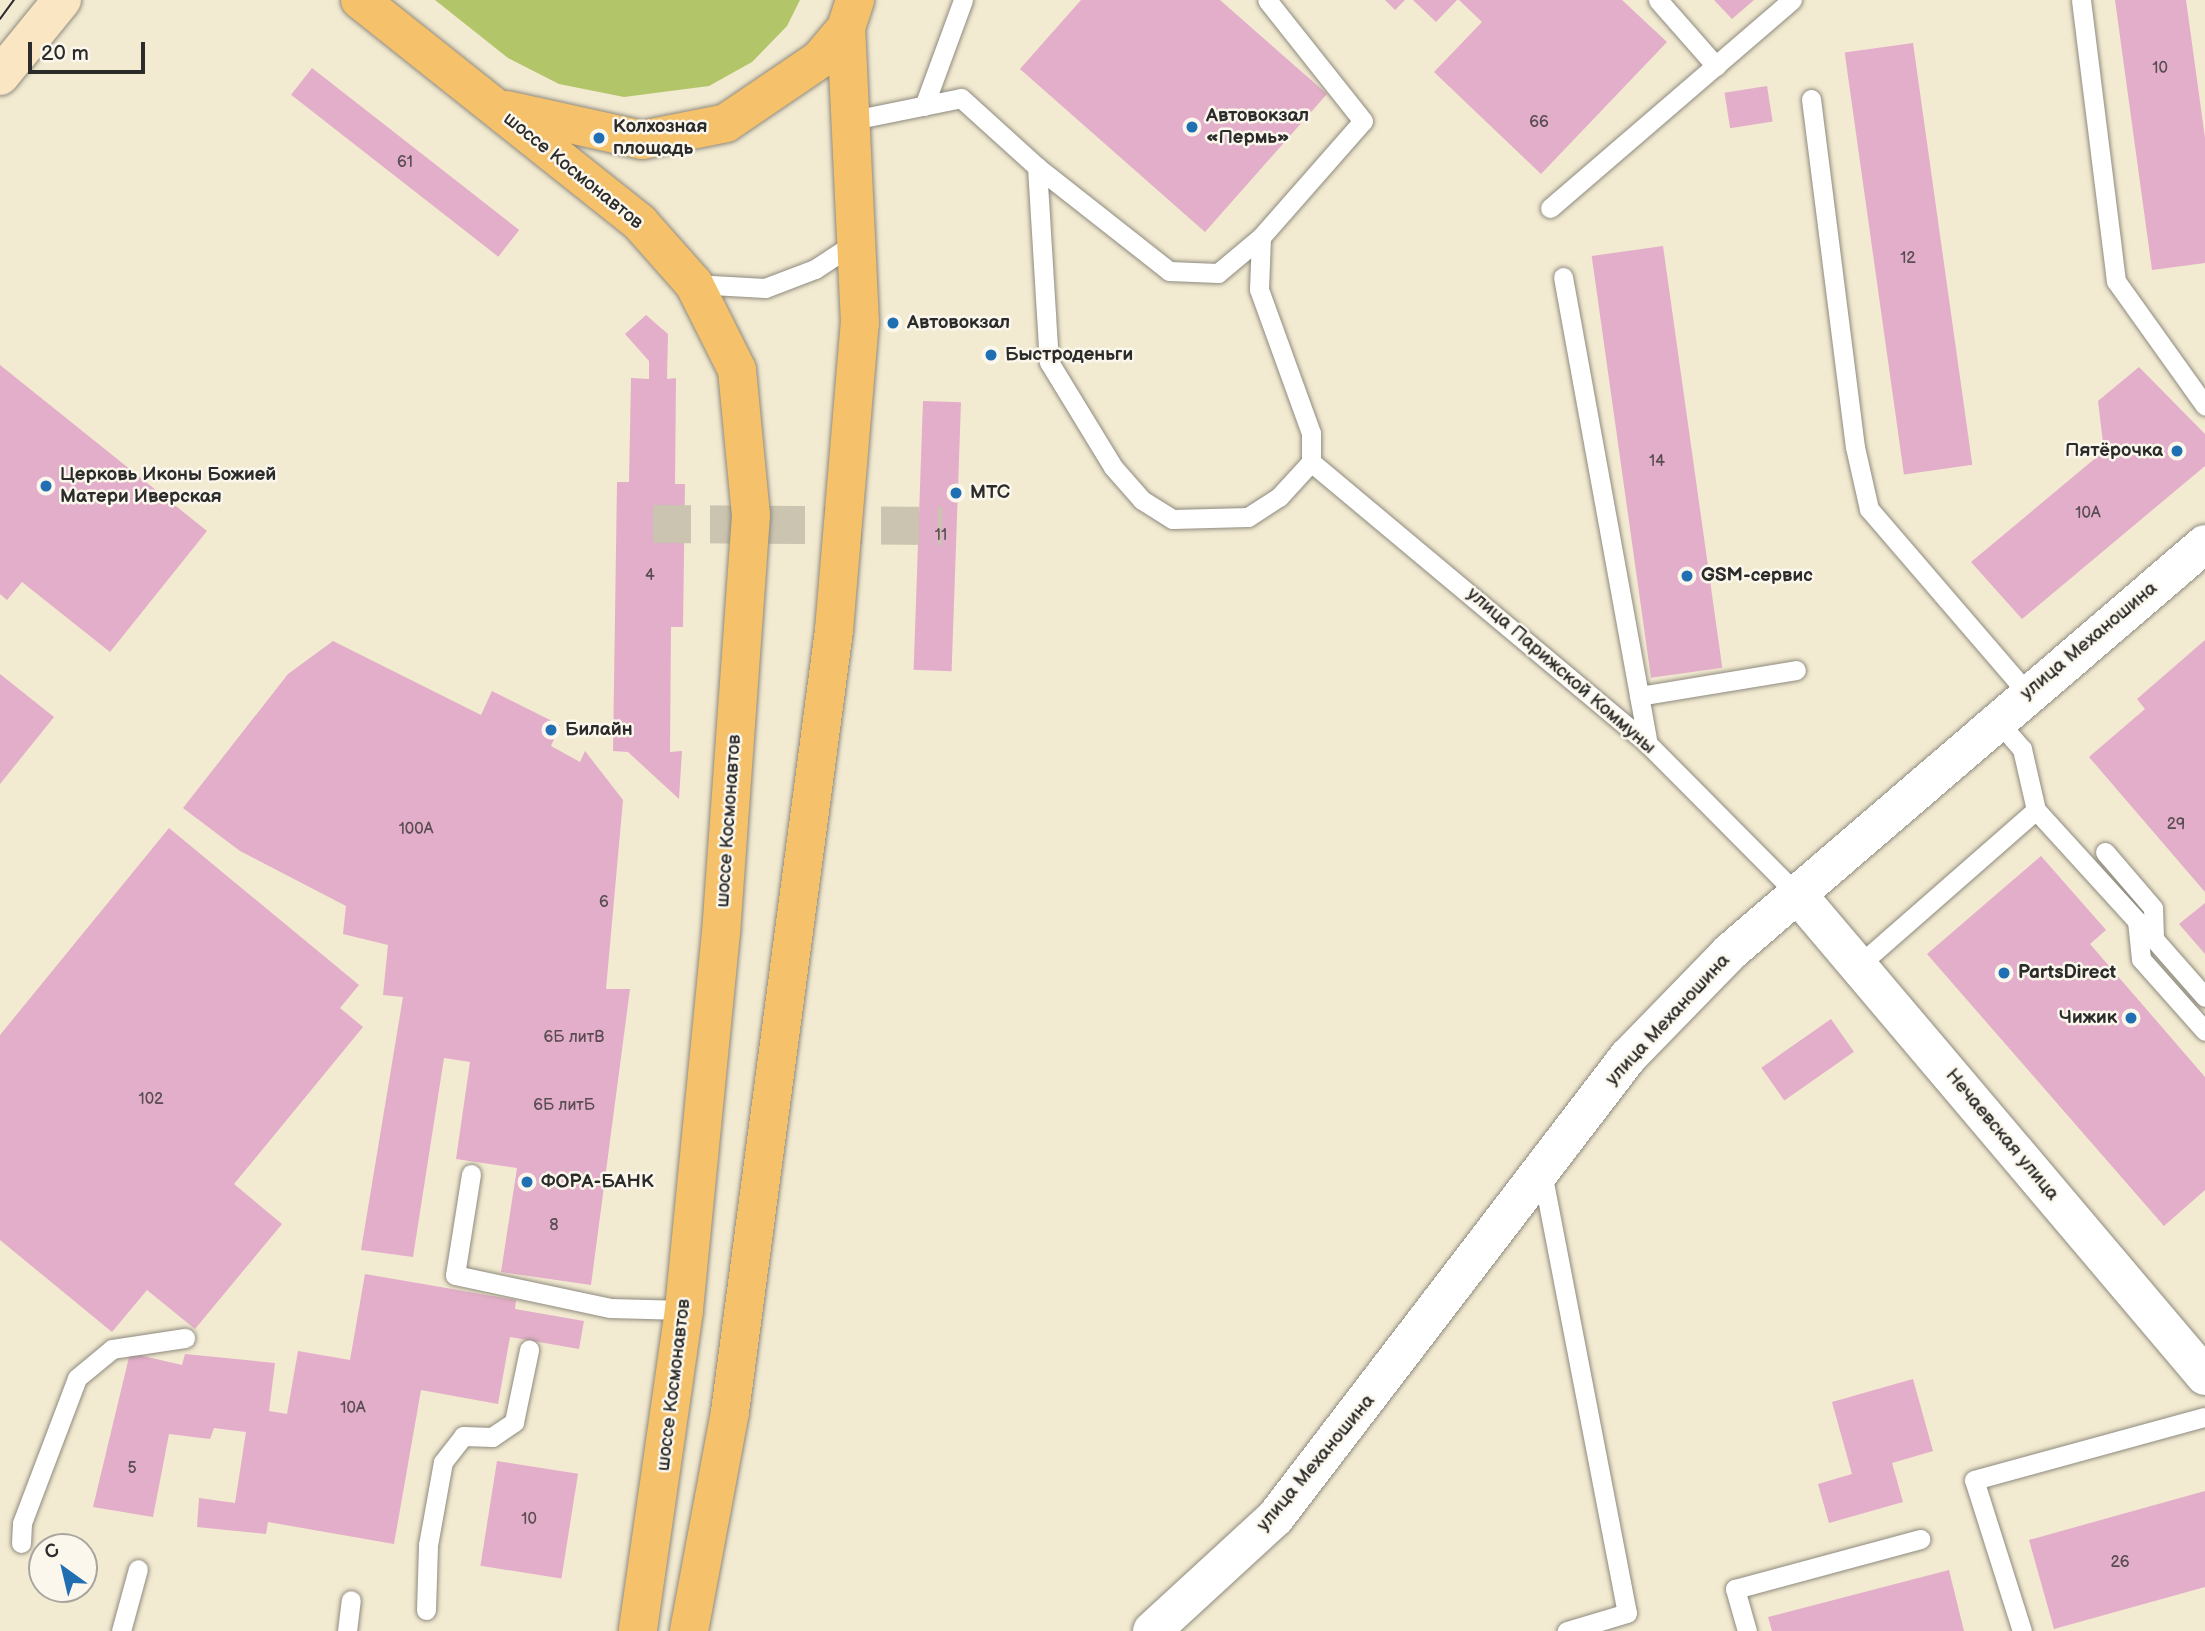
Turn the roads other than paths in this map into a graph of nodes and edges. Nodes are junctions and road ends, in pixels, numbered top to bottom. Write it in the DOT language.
graph roads {
  1 [pos="62,0"];
  2 [pos="963,0"];
  3 [pos="1267,0"];
  4 [pos="1658,0"];
  5 [pos="1792,0"];
  6 [pos="2081,0"];
  7 [pos="360,3"];
  8 [pos="850,14"];
  9 [pos="1716,66"];
  10 [pos="0,76"];
  11 [pos="1811,99"];
  12 [pos="924,106"];
  13 [pos="495,107"];
  14 [pos="853,120"];
  15 [pos="1037,167"];
  16 [pos="1550,208"];
  17 [pos="1261,237"];
  18 [pos="859,240"];
  19 [pos="1563,277"];
  20 [pos="694,284"];
  21 [pos="2205,406"];
  22 [pos="1311,462"];
  23 [pos="2205,544"];
  24 [pos="1796,670"];
  25 [pos="2027,693"];
  26 [pos="1639,696"];
  27 [pos="1997,720"];
  28 [pos="1648,744"];
  29 [pos="2036,810"];
  30 [pos="2105,852"];
  31 [pos="1798,895"];
  32 [pos="1859,965"];
  33 [pos="2205,997"];
  34 [pos="2205,1031"];
  35 [pos="1542,1172"];
  36 [pos="471,1174"];
  37 [pos="684,1310"];
  38 [pos="185,1338"];
  39 [pos="529,1350"];
  40 [pos="2205,1376"];
  41 [pos="2205,1417"];
  42 [pos="1920,1539"];
  43 [pos="21,1543"];
  44 [pos="138,1569"];
  45 [pos="351,1600"];
  46 [pos="425,1610"];
  47 [pos="121,1631"];
  48 [pos="346,1631"];
  49 [pos="638,1631"];
  50 [pos="689,1631"];
  51 [pos="1152,1631"];
  52 [pos="1567,1631"];
  53 [pos="1746,1631"];
  54 [pos="2022,1631"];
  1 -- 10 [label="main road"];
  2 -- 12 [label="lane"];
  3 -- 17 [label="lane"];
  4 -- 9 [label="lane"];
  5 -- 9 [label="lane"];
  6 -- 21 [label="lane"];
  7 -- 13 [label="main road"];
  8 -- 13 [label="main road"];
  8 -- 14 [label="main road"];
  9 -- 16 [label="lane"];
  11 -- 25 [label="lane"];
  12 -- 14 [label="lane"];
  12 -- 15 [label="lane"];
  13 -- 20 [label="main road, шоссе Космонавтов"];
  14 -- 18 [label="main road"];
  15 -- 17 [label="lane"];
  15 -- 22 [label="lane"];
  17 -- 22 [label="lane"];
  18 -- 20 [label="lane"];
  18 -- 50 [label="main road"];
  19 -- 26 [label="lane"];
  20 -- 37 [label="main road, шоссе Космонавтов"];
  22 -- 28 [label="lane, улица Парижской Коммуны"];
  23 -- 25 [label="street, улица Механошина"];
  24 -- 26 [label="lane"];
  25 -- 27 [label="street, улица Механошина"];
  26 -- 28 [label="lane"];
  27 -- 29 [label="lane"];
  27 -- 31 [label="street, улица Механошина"];
  28 -- 31 [label="lane, улица Парижской Коммуны"];
  29 -- 32 [label="lane"];
  29 -- 34 [label="lane"];
  30 -- 33 [label="lane"];
  31 -- 32 [label="street, Нечаевская улица"];
  31 -- 35 [label="street, улица Механошина"];
  32 -- 40 [label="street, Нечаевская улица"];
  35 -- 51 [label="street, улица Механошина"];
  35 -- 52 [label="lane"];
  36 -- 37 [label="lane"];
  37 -- 49 [label="main road, шоссе Космонавтов"];
  38 -- 43 [label="lane"];
  39 -- 46 [label="lane"];
  41 -- 54 [label="lane"];
  42 -- 53 [label="lane"];
  44 -- 47 [label="lane"];
  45 -- 48 [label="lane"];
}
